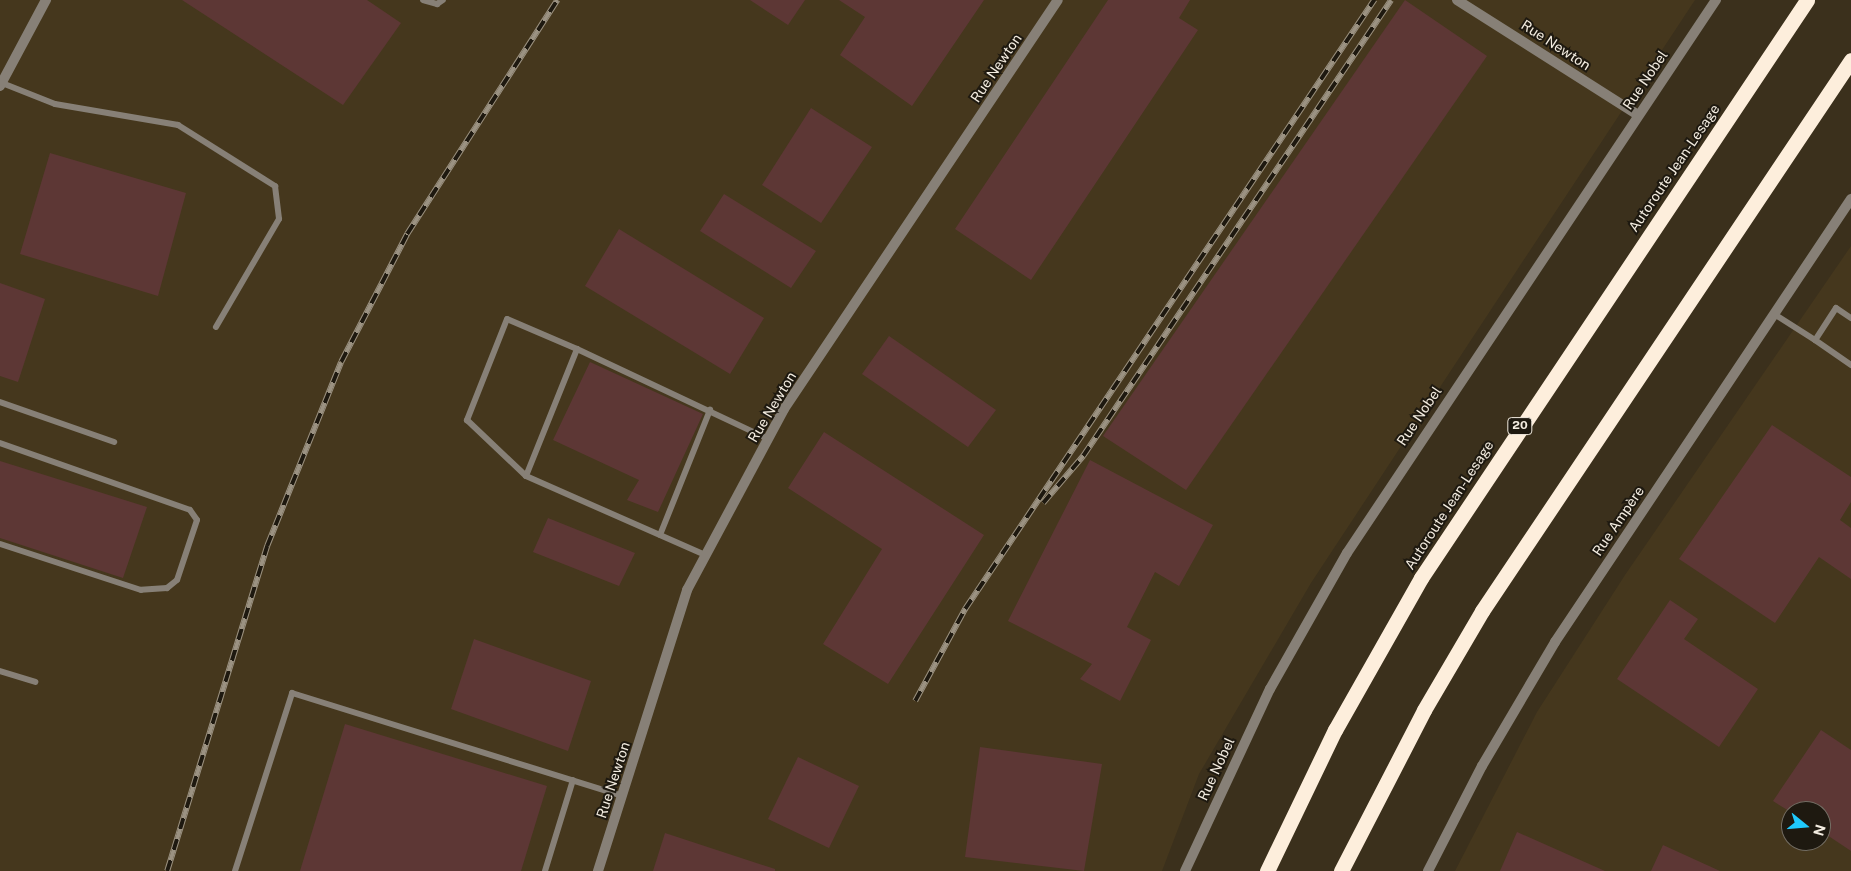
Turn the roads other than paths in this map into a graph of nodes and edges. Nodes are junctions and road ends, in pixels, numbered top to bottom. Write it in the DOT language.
graph roads {
  1 [pos="46,0"];
  2 [pos="423,0"];
  3 [pos="443,0"];
  4 [pos="1058,0"];
  5 [pos="1457,0"];
  6 [pos="1716,0"];
  7 [pos="1807,0"];
  8 [pos="1851,60"];
  9 [pos="1,84"];
  10 [pos="1638,115"];
  11 [pos="1851,199"];
  12 [pos="1774,314"];
  13 [pos="1851,318"];
  14 [pos="216,327"];
  15 [pos="1815,340"];
  16 [pos="577,349"];
  17 [pos="1851,364"];
  18 [pos="0,402"];
  19 [pos="710,410"];
  20 [pos="768,439"];
  21 [pos="114,442"];
  22 [pos="0,443"];
  23 [pos="526,476"];
  24 [pos="660,535"];
  25 [pos="0,544"];
  26 [pos="706,555"];
  27 [pos="0,670"];
  28 [pos="35,682"];
  29 [pos="573,780"];
  30 [pos="622,796"];
  31 [pos="236,871"];
  32 [pos="546,871"];
  33 [pos="598,871"];
  34 [pos="1185,871"];
  35 [pos="1267,871"];
  36 [pos="1341,871"];
  37 [pos="1428,871"];
  1 -- 9 [label="street"];
  2 -- 3 [label="lane"];
  4 -- 20 [label="street, Rue Newton"];
  5 -- 10 [label="street, Rue Newton"];
  6 -- 10 [label="street, Rue Nobel"];
  7 -- 35 [label="highway, Autoroute Jean-Lesage / 20"];
  8 -- 36 [label="highway"];
  9 -- 14 [label="lane"];
  10 -- 34 [label="street, Rue Nobel"];
  11 -- 12 [label="street, Rue Ampère"];
  12 -- 15 [label="lane"];
  12 -- 37 [label="street, Rue Ampère"];
  13 -- 15 [label="lane"];
  15 -- 17 [label="lane"];
  16 -- 19 [label="lane"];
  16 -- 23 [label="lane"];
  16 -- 23 [label="lane"];
  18 -- 21 [label="lane"];
  19 -- 20 [label="lane"];
  19 -- 24 [label="lane"];
  20 -- 26 [label="street, Rue Newton"];
  22 -- 25 [label="lane"];
  23 -- 24 [label="lane"];
  24 -- 26 [label="lane"];
  26 -- 30 [label="street, Rue Newton"];
  27 -- 28 [label="lane"];
  29 -- 30 [label="lane"];
  29 -- 31 [label="lane"];
  29 -- 32 [label="lane"];
  30 -- 33 [label="street, Rue Newton"];
}
